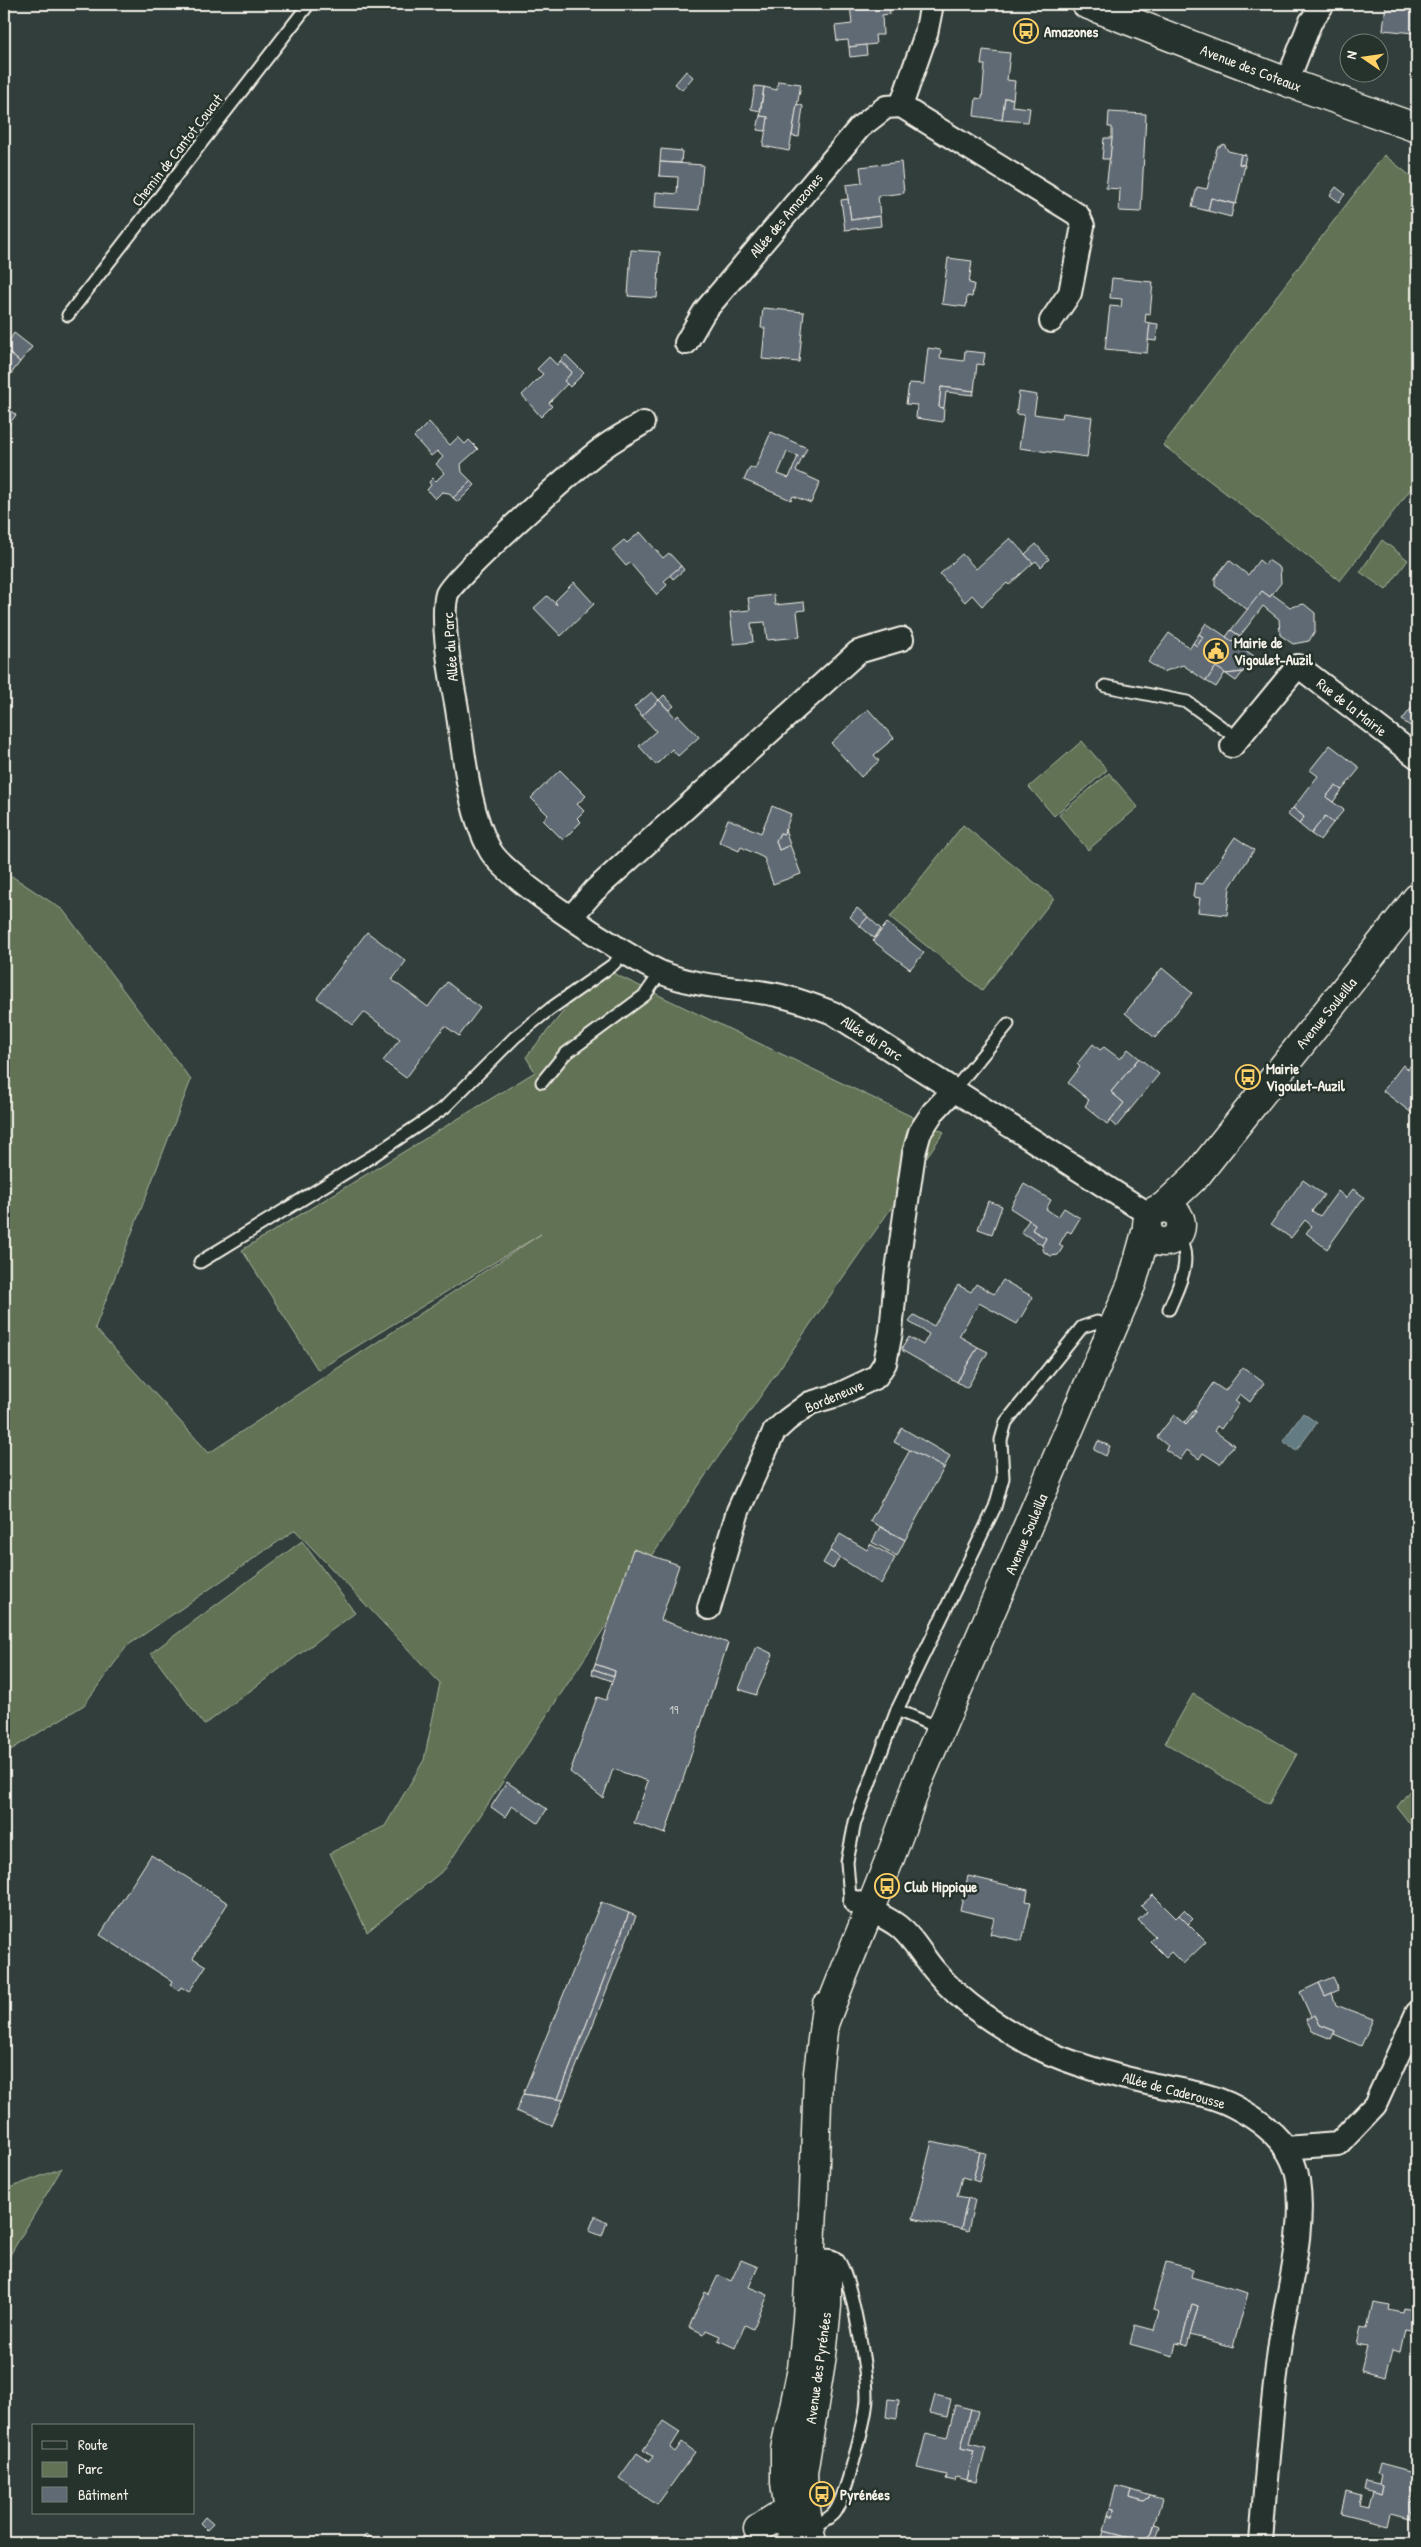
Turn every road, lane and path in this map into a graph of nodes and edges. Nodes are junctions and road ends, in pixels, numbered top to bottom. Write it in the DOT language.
graph roads {
  1 [pos="309,4"];
  2 [pos="932,4"];
  3 [pos="1086,4"];
  4 [pos="1322,4"];
  5 [pos="1287,82"];
  6 [pos="901,106"];
  7 [pos="1417,128"];
  8 [pos="68,315"];
  9 [pos="1051,321"];
  10 [pos="686,343"];
  11 [pos="644,424"];
  12 [pos="902,639"];
  13 [pos="1105,686"];
  14 [pos="1235,743"];
  15 [pos="1417,757"];
  16 [pos="1417,898"];
  17 [pos="571,917"];
  18 [pos="624,951"];
  19 [pos="661,972"];
  20 [pos="1008,1024"];
  21 [pos="542,1082"];
  22 [pos="953,1090"];
  23 [pos="1164,1226"];
  24 [pos="200,1262"];
  25 [pos="1169,1309"];
  26 [pos="1112,1328"];
  27 [pos="709,1608"];
  28 [pos="897,1710"];
  29 [pos="941,1729"];
  30 [pos="862,1907"];
  31 [pos="1417,2014"];
  32 [pos="1285,2148"];
  33 [pos="818,2255"];
  34 [pos="785,2482"];
  35 [pos="798,2535"];
  36 [pos="755,2536"];
  37 [pos="1261,2543"];
  1 -- 8 [label="lane, Chemin de Cantot Coucut"];
  2 -- 6 [label="street"];
  3 -- 5 [label="street, Avenue des Coteaux"];
  4 -- 5 [label="street"];
  5 -- 7 [label="street, Avenue des Coteaux"];
  6 -- 9 [label="street"];
  6 -- 10 [label="street, Allée des Amazones"];
  11 -- 17 [label="street, Allée du Parc"];
  12 -- 17 [label="street"];
  13 -- 14 [label="lane"];
  14 -- 15 [label="street, Rue de la Mairie"];
  16 -- 23 [label="street, Avenue Souleilla"];
  17 -- 18 [label="street, Allée du Parc"];
  18 -- 19 [label="street, Allée du Parc"];
  18 -- 24 [label="lane"];
  19 -- 21 [label="lane"];
  19 -- 22 [label="street, Allée du Parc"];
  20 -- 22 [label="lane"];
  22 -- 23 [label="street, Allée du Parc"];
  22 -- 27 [label="street, Bordeneuve"];
  23 -- 25 [label="lane"];
  23 -- 26 [label="street, Avenue Souleilla"];
  26 -- 28 [label="lane"];
  26 -- 29 [label="street, Avenue Souleilla"];
  28 -- 29 [label="lane"];
  28 -- 30 [label="lane"];
  29 -- 30 [label="street, Avenue Souleilla"];
  30 -- 32 [label="street, Allée de Caderousse"];
  30 -- 33 [label="street, Avenue des Pyrénées"];
  31 -- 32 [label="street"];
  32 -- 37 [label="street, Allée de Caderousse"];
  33 -- 34 [label="street, Avenue des Pyrénées"];
  33 -- 35 [label="street, Avenue des Pyrénées"];
  33 -- 35 [label="lane"];
  34 -- 35 [label="street, Avenue des Pyrénées"];
  34 -- 36 [label="street"];
  35 -- 36 [label="street"];
}
